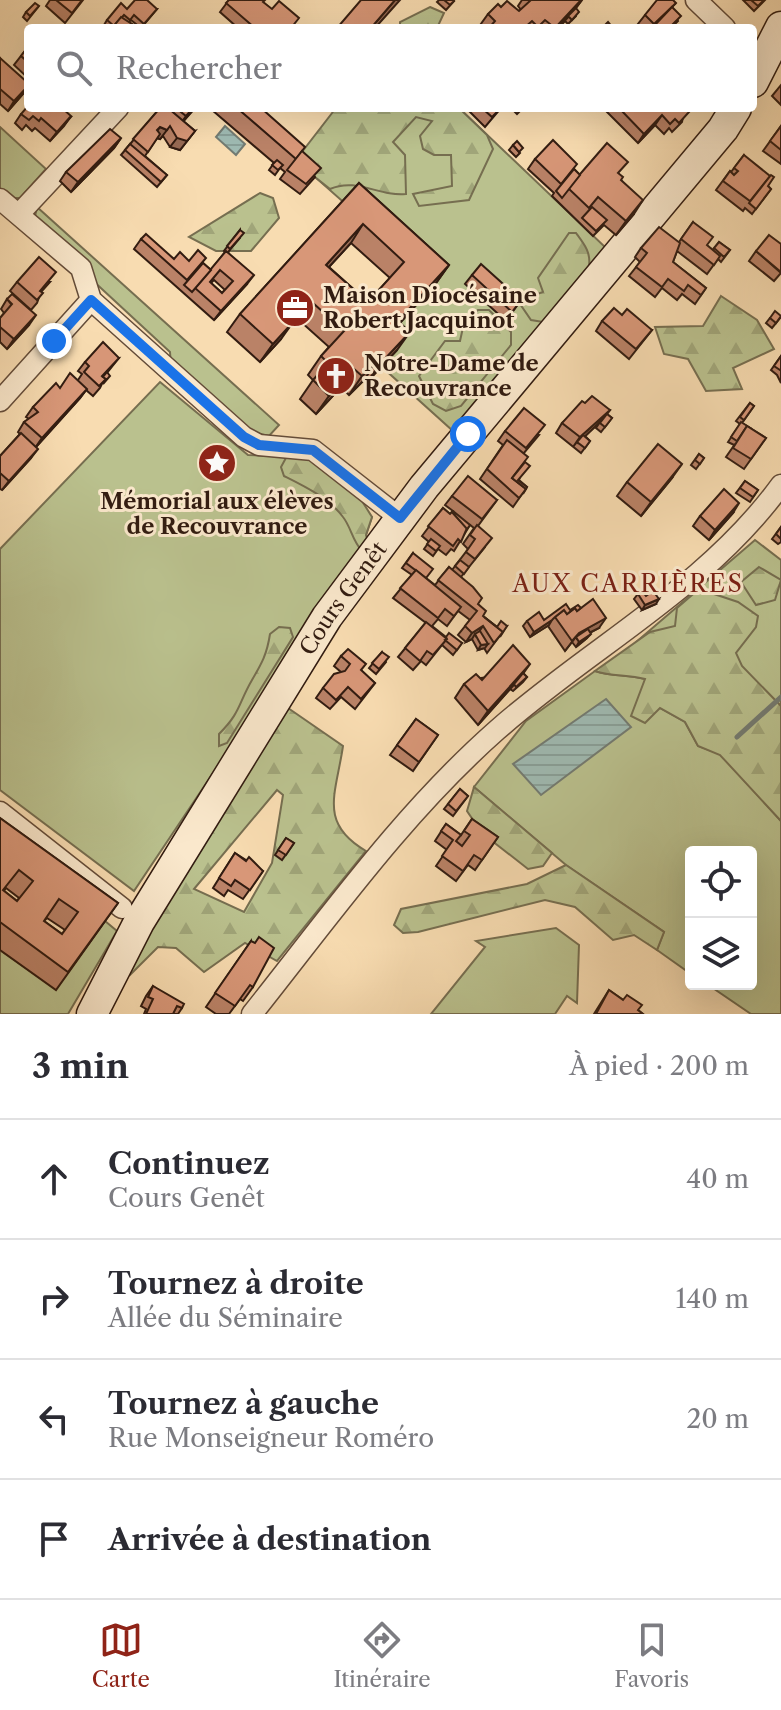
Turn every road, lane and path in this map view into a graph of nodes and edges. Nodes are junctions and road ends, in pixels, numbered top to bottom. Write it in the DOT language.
graph roads {
  1 [pos="696,0"];
  2 [pos="721,24"];
  3 [pos="781,27"];
  4 [pos="757,65"];
  5 [pos="114,112"];
  6 [pos="734,112"];
  7 [pos="0,199"];
  8 [pos="19,214"];
  9 [pos="91,300"];
  10 [pos="0,401"];
  11 [pos="781,485"];
  12 [pos="400,518"];
  13 [pos="0,812"];
  14 [pos="122,908"];
  15 [pos="92,1014"];
  16 [pos="252,1014"];
  1 -- 2 [label="street"];
  3 -- 4 [label="main road"];
  5 -- 8 [label="street"];
  6 -- 12 [label="main road, Cours Genêt"];
  7 -- 8 [label="street"];
  8 -- 9 [label="street"];
  9 -- 10 [label="street"];
  9 -- 12 [label="street"];
  11 -- 16 [label="street"];
  12 -- 15 [label="main road, Cours Genêt"];
  13 -- 14 [label="street"];
}
